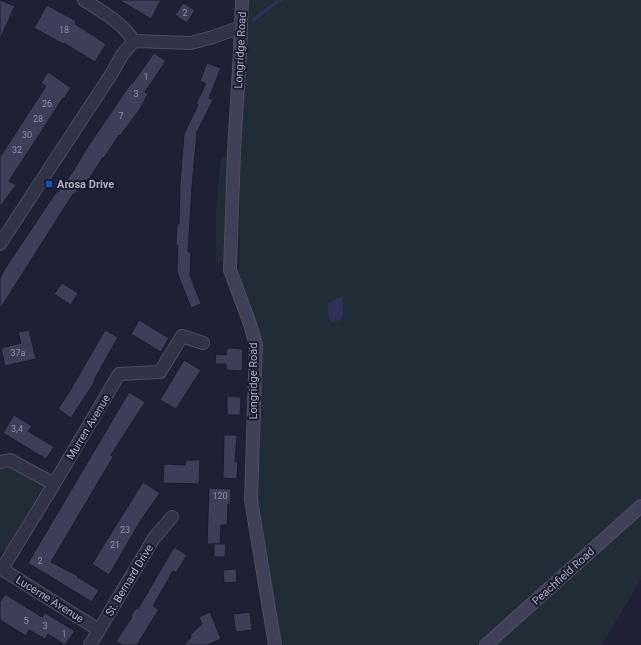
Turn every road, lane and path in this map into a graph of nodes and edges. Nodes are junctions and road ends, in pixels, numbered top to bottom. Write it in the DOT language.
graph roads {
  1 [pos="84,0"];
  2 [pos="242,0"];
  3 [pos="241,27"];
  4 [pos="134,40"];
  5 [pos="0,244"];
  6 [pos="203,343"];
  7 [pos="0,462"];
  8 [pos="54,484"];
  9 [pos="641,506"];
  10 [pos="172,517"];
  11 [pos="1,569"];
  12 [pos="99,630"];
  13 [pos="90,645"];
  14 [pos="275,645"];
  15 [pos="486,645"];
  1 -- 4 [label="street"];
  2 -- 3 [label="street, Longridge Road"];
  3 -- 4 [label="street"];
  3 -- 14 [label="street, Longridge Road"];
  4 -- 5 [label="street"];
  6 -- 8 [label="street, Murren Avenue"];
  7 -- 8 [label="street"];
  8 -- 11 [label="street, Murren Avenue"];
  9 -- 15 [label="street, Peachfield Road"];
  10 -- 12 [label="street, St. Bernard Drive"];
  11 -- 12 [label="street, Lucerne Avenue"];
  12 -- 13 [label="street, St. Bernard Drive"];
}
